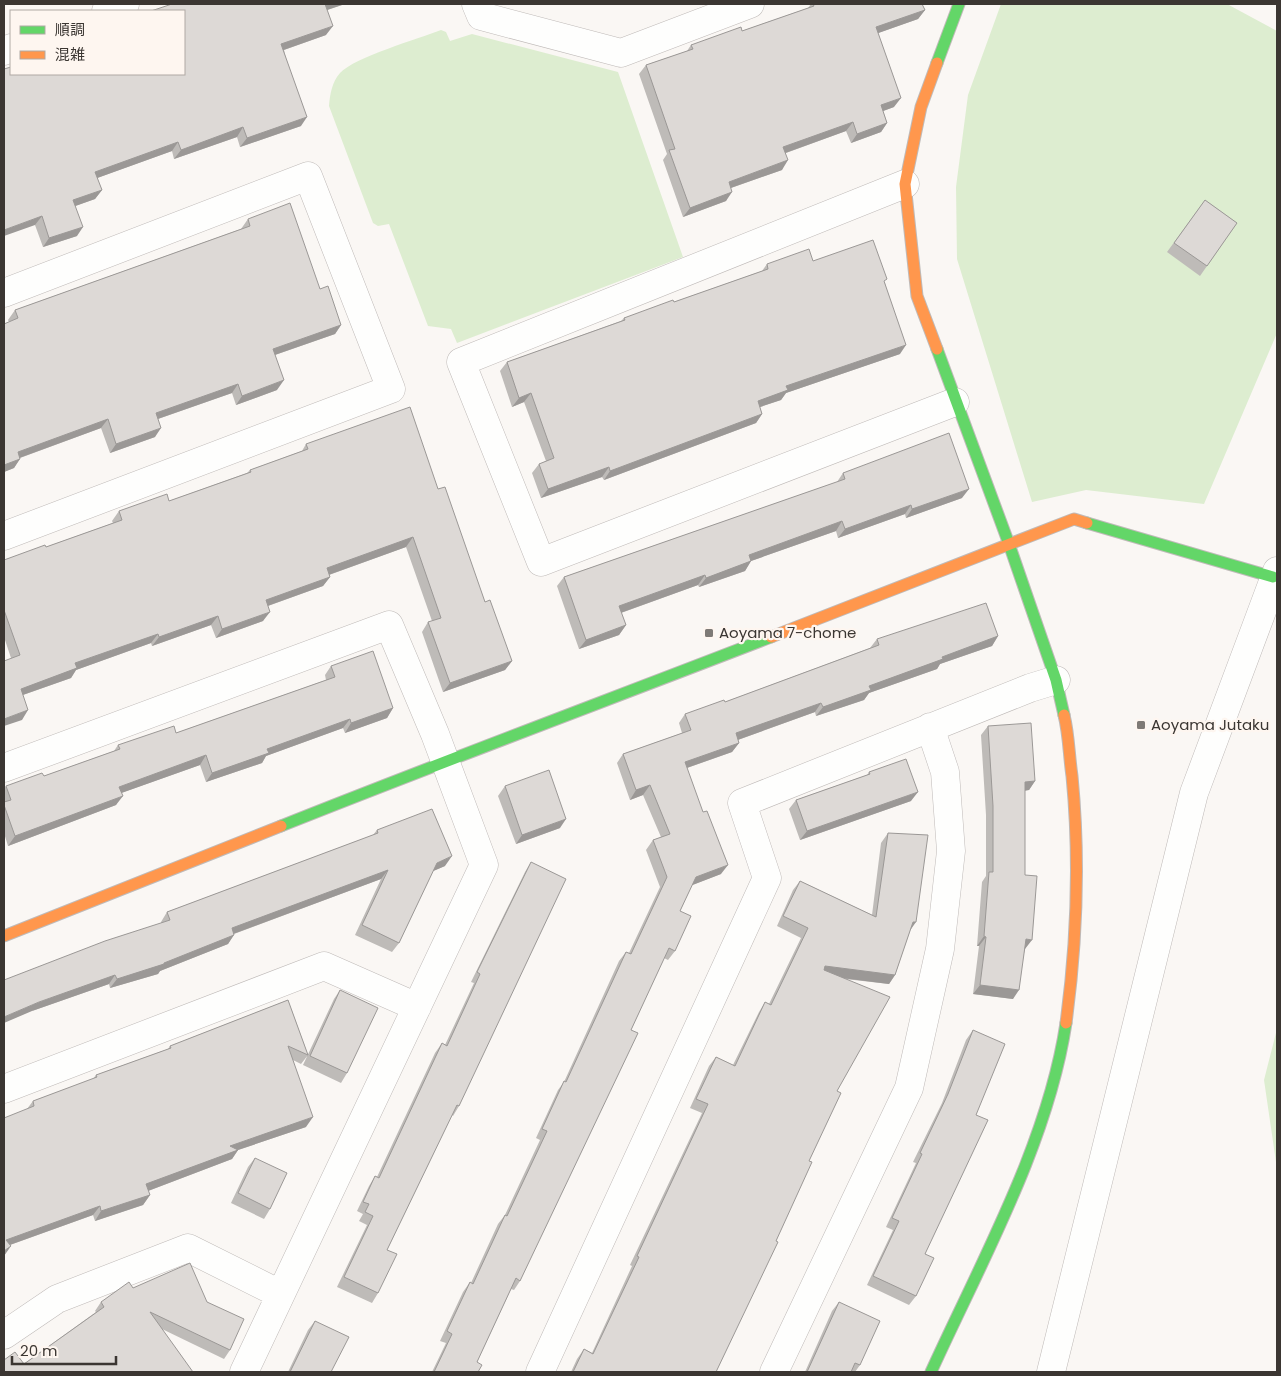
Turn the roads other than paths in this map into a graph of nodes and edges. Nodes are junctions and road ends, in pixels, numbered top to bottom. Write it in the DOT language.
graph roads {
  1 [pos="125,4"];
  2 [pos="476,4"];
  3 [pos="750,4"];
  4 [pos="959,4"];
  5 [pos="109,10"];
  6 [pos="905,184"];
  7 [pos="4,293"];
  8 [pos="956,402"];
  9 [pos="4,536"];
  10 [pos="1010,544"];
  11 [pos="1275,574"];
  12 [pos="1056,680"];
  13 [pos="930,727"];
  14 [pos="444,761"];
  15 [pos="4,768"];
  16 [pos="4,936"];
  17 [pos="417,1007"];
  18 [pos="4,1089"];
  19 [pos="280,1294"];
  20 [pos="4,1335"];
  21 [pos="244,1372"];
  22 [pos="540,1372"];
  23 [pos="774,1372"];
  24 [pos="931,1372"];
  25 [pos="1051,1372"];
  1 -- 5 [label="street"];
  2 -- 3 [label="street"];
  4 -- 6 [label="street"];
  6 -- 8 [label="street"];
  6 -- 8 [label="street"];
  7 -- 9 [label="street"];
  8 -- 10 [label="street"];
  10 -- 11 [label="street"];
  10 -- 12 [label="street"];
  10 -- 14 [label="street"];
  11 -- 25 [label="street"];
  12 -- 13 [label="street"];
  12 -- 24 [label="street"];
  13 -- 22 [label="street"];
  13 -- 23 [label="street"];
  14 -- 15 [label="street"];
  14 -- 16 [label="street"];
  14 -- 17 [label="street"];
  17 -- 18 [label="street"];
  17 -- 19 [label="street"];
  19 -- 20 [label="street"];
  19 -- 21 [label="street"];
}
